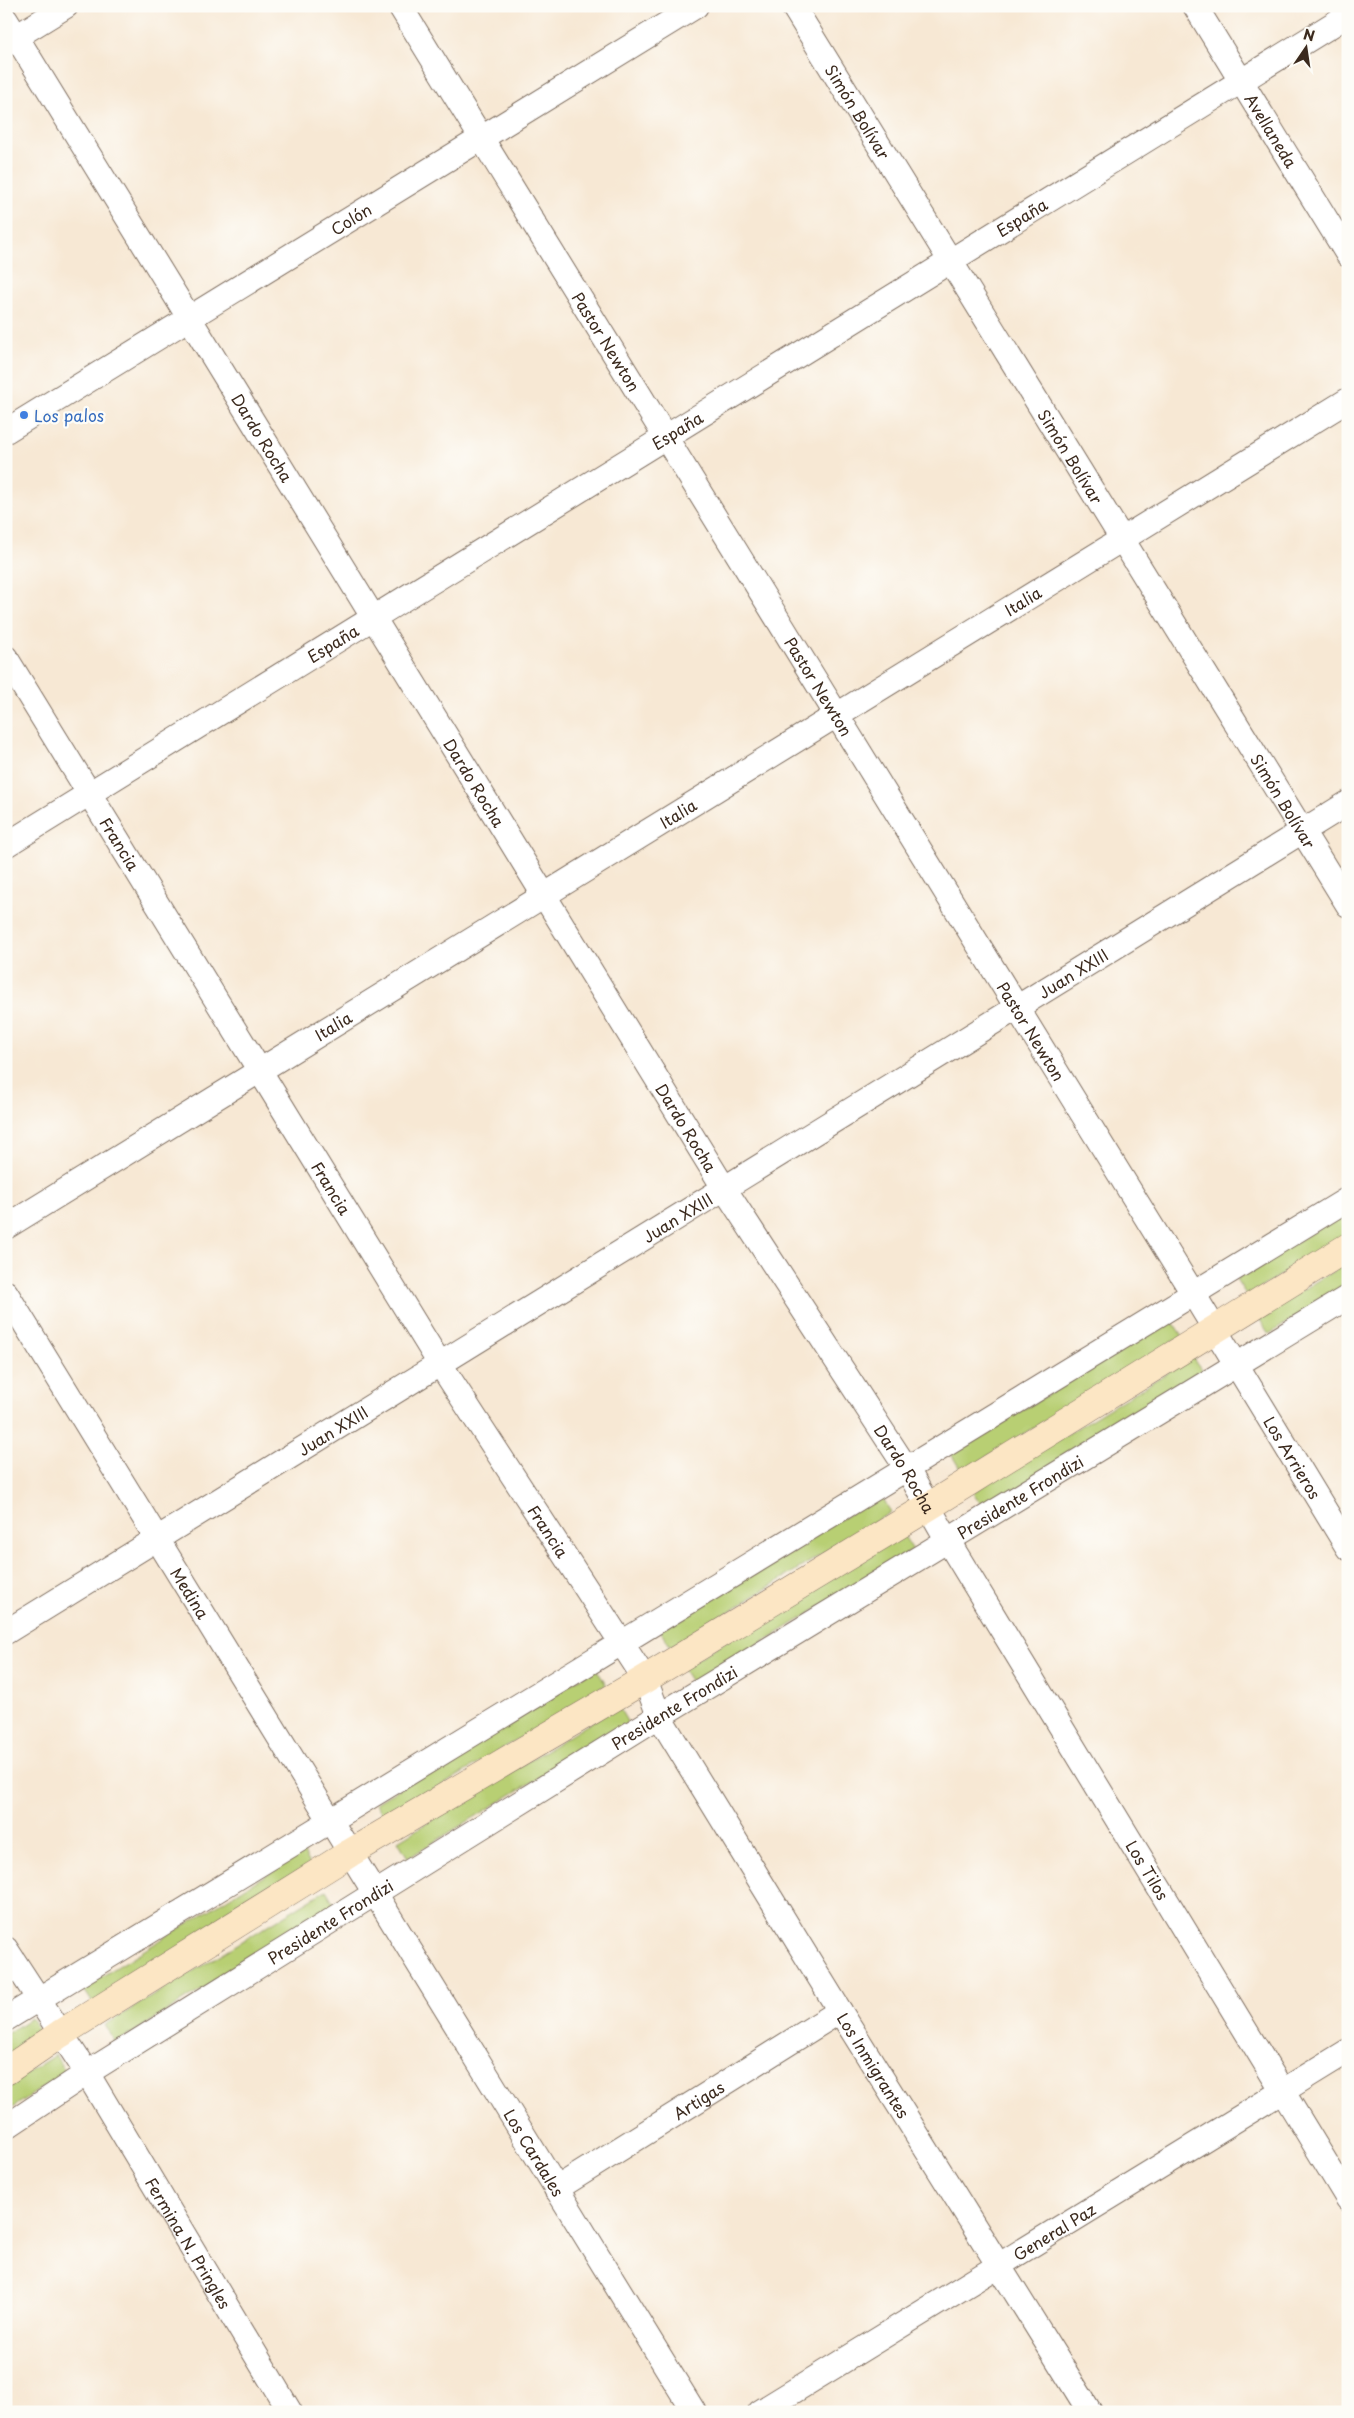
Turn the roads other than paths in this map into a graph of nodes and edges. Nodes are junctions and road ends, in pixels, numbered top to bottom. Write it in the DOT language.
graph roads {
  1 [pos="66,6"];
  2 [pos="400,6"];
  3 [pos="696,6"];
  4 [pos="793,6"];
  5 [pos="1195,6"];
  6 [pos="1348,15"];
  7 [pos="10,34"];
  8 [pos="1241,81"];
  9 [pos="481,139"];
  10 [pos="1348,255"];
  11 [pos="951,260"];
  12 [pos="189,319"];
  13 [pos="1348,400"];
  14 [pos="6,431"];
  15 [pos="666,437"];
  16 [pos="1122,539"];
  17 [pos="374,617"];
  18 [pos="6,658"];
  19 [pos="837,715"];
  20 [pos="90,793"];
  21 [pos="1348,803"];
  22 [pos="1301,832"];
  23 [pos="6,844"];
  24 [pos="544,895"];
  25 [pos="1348,905"];
  26 [pos="1016,1008"];
  27 [pos="260,1070"];
  28 [pos="724,1188"];
  29 [pos="1348,1199"];
  30 [pos="6,1227"];
  31 [pos="1348,1247"];
  32 [pos="6,1293"];
  33 [pos="1194,1295"];
  34 [pos="1348,1297"];
  35 [pos="1216,1330"];
  36 [pos="440,1364"];
  37 [pos="1236,1366"];
  38 [pos="907,1469"];
  39 [pos="928,1507"];
  40 [pos="157,1539"];
  41 [pos="948,1541"];
  42 [pos="1348,1548"];
  43 [pos="6,1632"];
  44 [pos="620,1643"];
  45 [pos="644,1679"];
  46 [pos="659,1716"];
  47 [pos="330,1822"];
  48 [pos="350,1853"];
  49 [pos="374,1893"];
  50 [pos="6,1949"];
  51 [pos="37,1998"];
  52 [pos="840,2011"];
  53 [pos="6,2019"];
  54 [pos="60,2034"];
  55 [pos="1348,2051"];
  56 [pos="6,2071"];
  57 [pos="87,2073"];
  58 [pos="1281,2092"];
  59 [pos="6,2127"];
  60 [pos="556,2189"];
  61 [pos="1348,2199"];
  62 [pos="999,2265"];
  63 [pos="290,2412"];
  64 [pos="694,2412"];
  65 [pos="760,2412"];
  66 [pos="1090,2412"];
  1 -- 7 [label="street"];
  2 -- 9 [label="street, Pastor Newton"];
  3 -- 9 [label="street, Colón"];
  4 -- 11 [label="street, Simón Bolívar"];
  5 -- 8 [label="street, Avellaneda"];
  6 -- 8 [label="street, España"];
  7 -- 12 [label="street, Dardo Rocha"];
  8 -- 10 [label="street, Avellaneda"];
  8 -- 11 [label="street, España"];
  9 -- 12 [label="street, Colón"];
  9 -- 15 [label="street, Pastor Newton"];
  11 -- 15 [label="street, España"];
  11 -- 16 [label="street, Simón Bolívar"];
  12 -- 14 [label="street, Colón"];
  12 -- 17 [label="street, Dardo Rocha"];
  13 -- 16 [label="street, Italia"];
  15 -- 17 [label="street, España"];
  15 -- 19 [label="street, Pastor Newton"];
  16 -- 19 [label="street, Italia"];
  16 -- 22 [label="street, Simón Bolívar"];
  17 -- 20 [label="street, España"];
  17 -- 24 [label="street, Dardo Rocha"];
  18 -- 20 [label="street, Francia"];
  19 -- 24 [label="street, Italia"];
  19 -- 26 [label="street, Pastor Newton"];
  20 -- 23 [label="street, España"];
  20 -- 27 [label="street, Francia"];
  21 -- 22 [label="street, Juan XXIII"];
  22 -- 25 [label="street, Simón Bolívar"];
  22 -- 26 [label="street, Juan XXIII"];
  24 -- 27 [label="street, Italia"];
  24 -- 28 [label="street, Dardo Rocha"];
  26 -- 28 [label="street, Juan XXIII"];
  26 -- 33 [label="street, Pastor Newton"];
  27 -- 30 [label="street, Italia"];
  27 -- 36 [label="street, Francia"];
  28 -- 36 [label="street, Juan XXIII"];
  28 -- 38 [label="street, Dardo Rocha"];
  29 -- 33 [label="street"];
  31 -- 35 [label="main road"];
  32 -- 40 [label="street, Medina"];
  33 -- 35 [label="street, Pastor Newton"];
  33 -- 38 [label="street"];
  34 -- 37 [label="street, Presidente Frondizi"];
  35 -- 37 [label="street, Pastor Newton"];
  35 -- 39 [label="main road"];
  36 -- 40 [label="street, Juan XXIII"];
  36 -- 44 [label="street, Francia"];
  37 -- 41 [label="street, Presidente Frondizi"];
  37 -- 42 [label="street, Los Arrieros"];
  38 -- 39 [label="street, Dardo Rocha"];
  38 -- 44 [label="street"];
  39 -- 41 [label="street, Dardo Rocha"];
  39 -- 45 [label="main road"];
  40 -- 43 [label="street, Juan XXIII"];
  40 -- 47 [label="street, Medina"];
  41 -- 46 [label="street, Presidente Frondizi"];
  41 -- 58 [label="street, Los Tilos"];
  44 -- 45 [label="street, Francia"];
  44 -- 47 [label="street"];
  45 -- 46 [label="street, Francia"];
  45 -- 48 [label="main road"];
  46 -- 49 [label="street, Presidente Frondizi"];
  46 -- 52 [label="street, Los Inmigrantes"];
  47 -- 48 [label="street, Medina"];
  47 -- 51 [label="street"];
  48 -- 49 [label="street, Medina"];
  48 -- 54 [label="main road"];
  49 -- 57 [label="street, Presidente Frondizi"];
  49 -- 60 [label="street, Los Cardales"];
  50 -- 51 [label="street, Fermina N. Pringles"];
  51 -- 53 [label="street"];
  51 -- 54 [label="street, Fermina N. Pringles"];
  52 -- 60 [label="street, Artigas"];
  52 -- 62 [label="street, Los Inmigrantes"];
  54 -- 56 [label="main road"];
  54 -- 57 [label="street, Fermina N. Pringles"];
  55 -- 58 [label="street, General Paz"];
  57 -- 59 [label="street, Presidente Frondizi"];
  57 -- 63 [label="street, Fermina N. Pringles"];
  58 -- 61 [label="street, Los Tilos"];
  58 -- 62 [label="street, General Paz"];
  60 -- 64 [label="street, Los Cardales"];
  62 -- 65 [label="street, General Paz"];
  62 -- 66 [label="street, Los Inmigrantes"];
}
